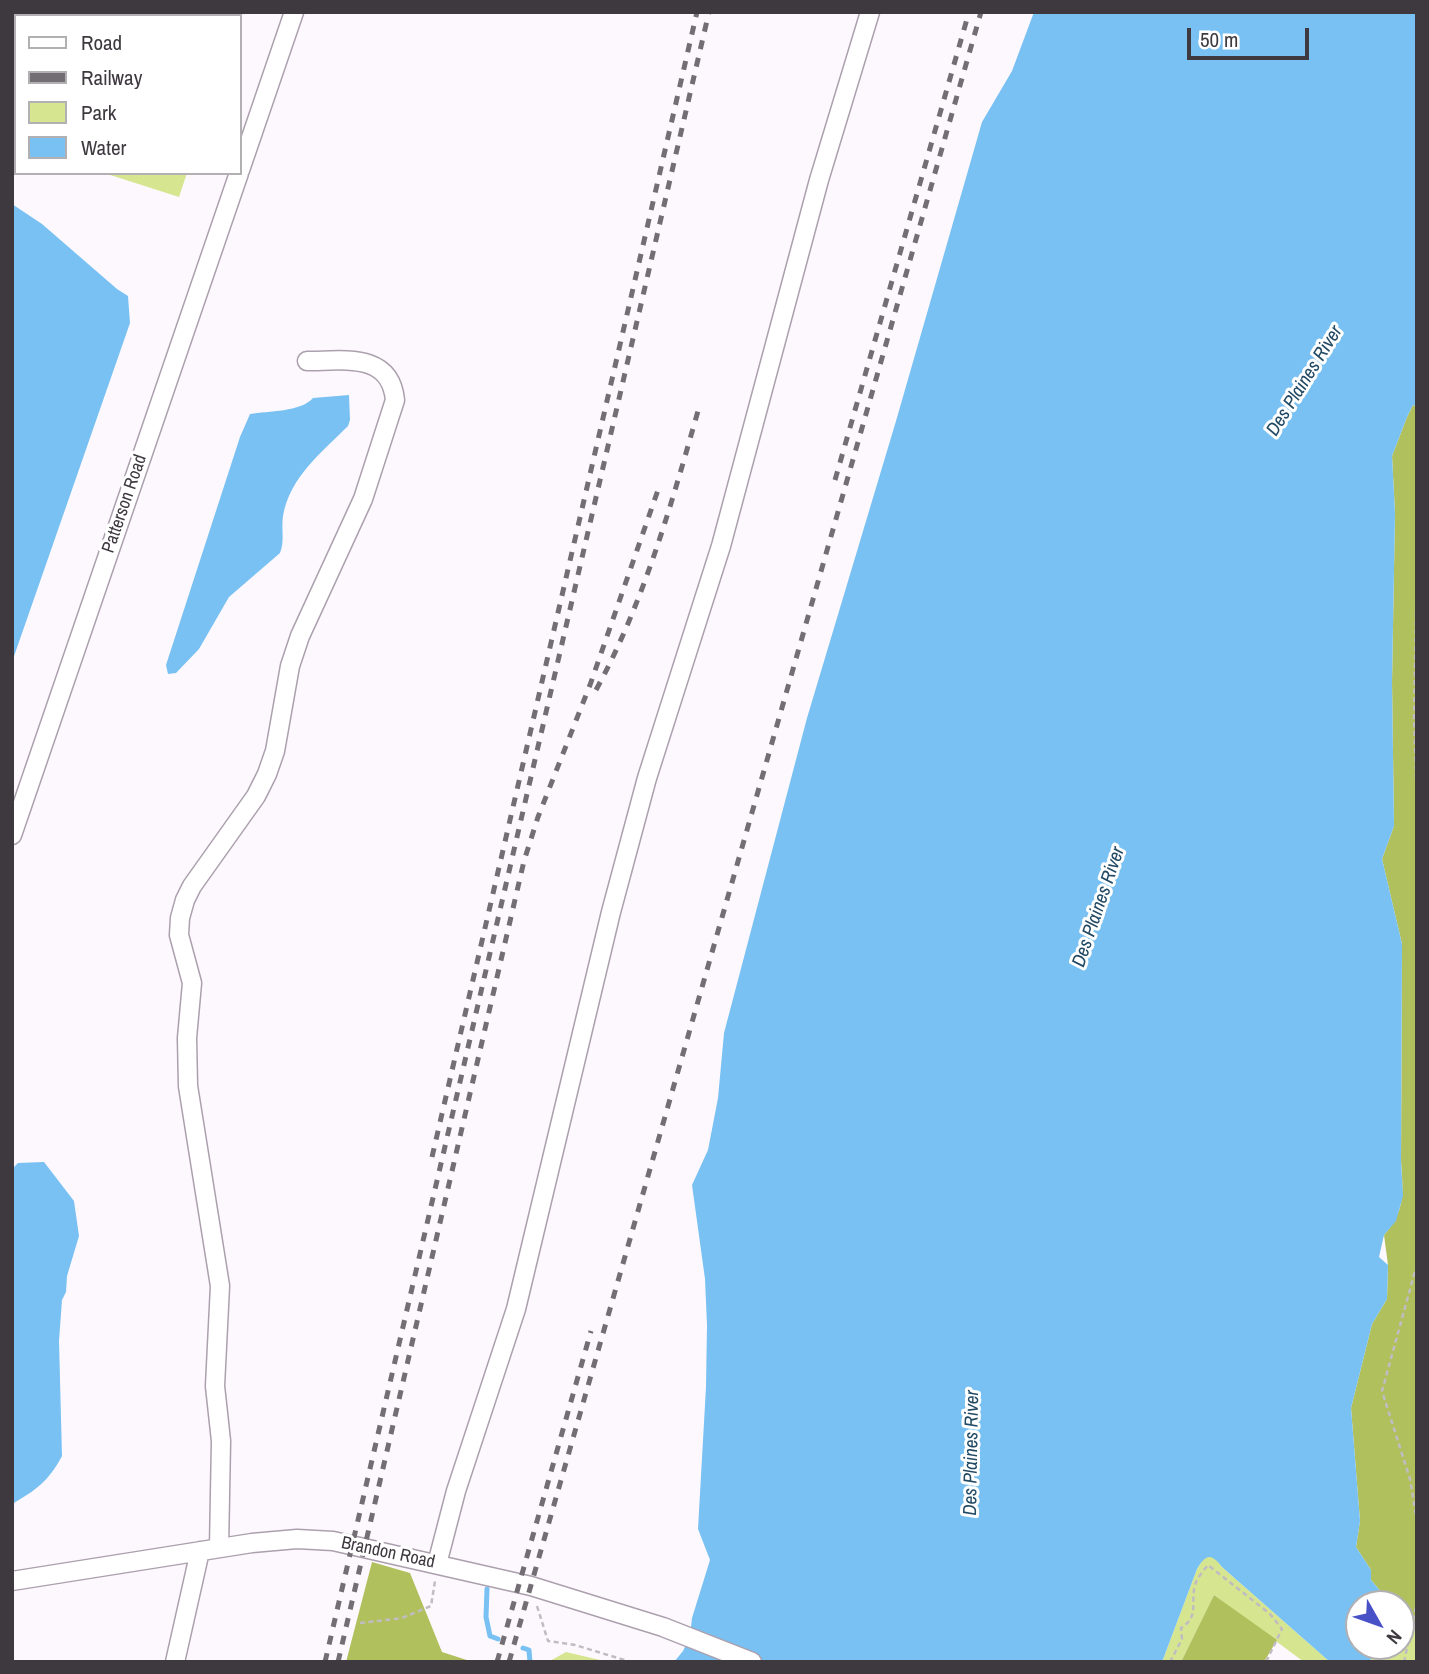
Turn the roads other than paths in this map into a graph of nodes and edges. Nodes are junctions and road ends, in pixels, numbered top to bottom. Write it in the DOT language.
graph roads {
  1 [pos="294,12"];
  2 [pos="870,12"];
  3 [pos="242,163"];
  4 [pos="238,175"];
  5 [pos="307,361"];
  6 [pos="12,835"];
  7 [pos="219,1548"];
  8 [pos="200,1551"];
  9 [pos="438,1563"];
  10 [pos="12,1581"];
  11 [pos="175,1662"];
  12 [pos="752,1662"];
  1 -- 3 [label="street, Patterson Road"];
  2 -- 9 [label="street"];
  4 -- 6 [label="street, Patterson Road"];
  5 -- 7 [label="street"];
  7 -- 8 [label="street, Brandon Road"];
  7 -- 9 [label="street, Brandon Road"];
  8 -- 10 [label="street, Brandon Road"];
  8 -- 11 [label="street"];
  9 -- 12 [label="street, Brandon Road"];
}
